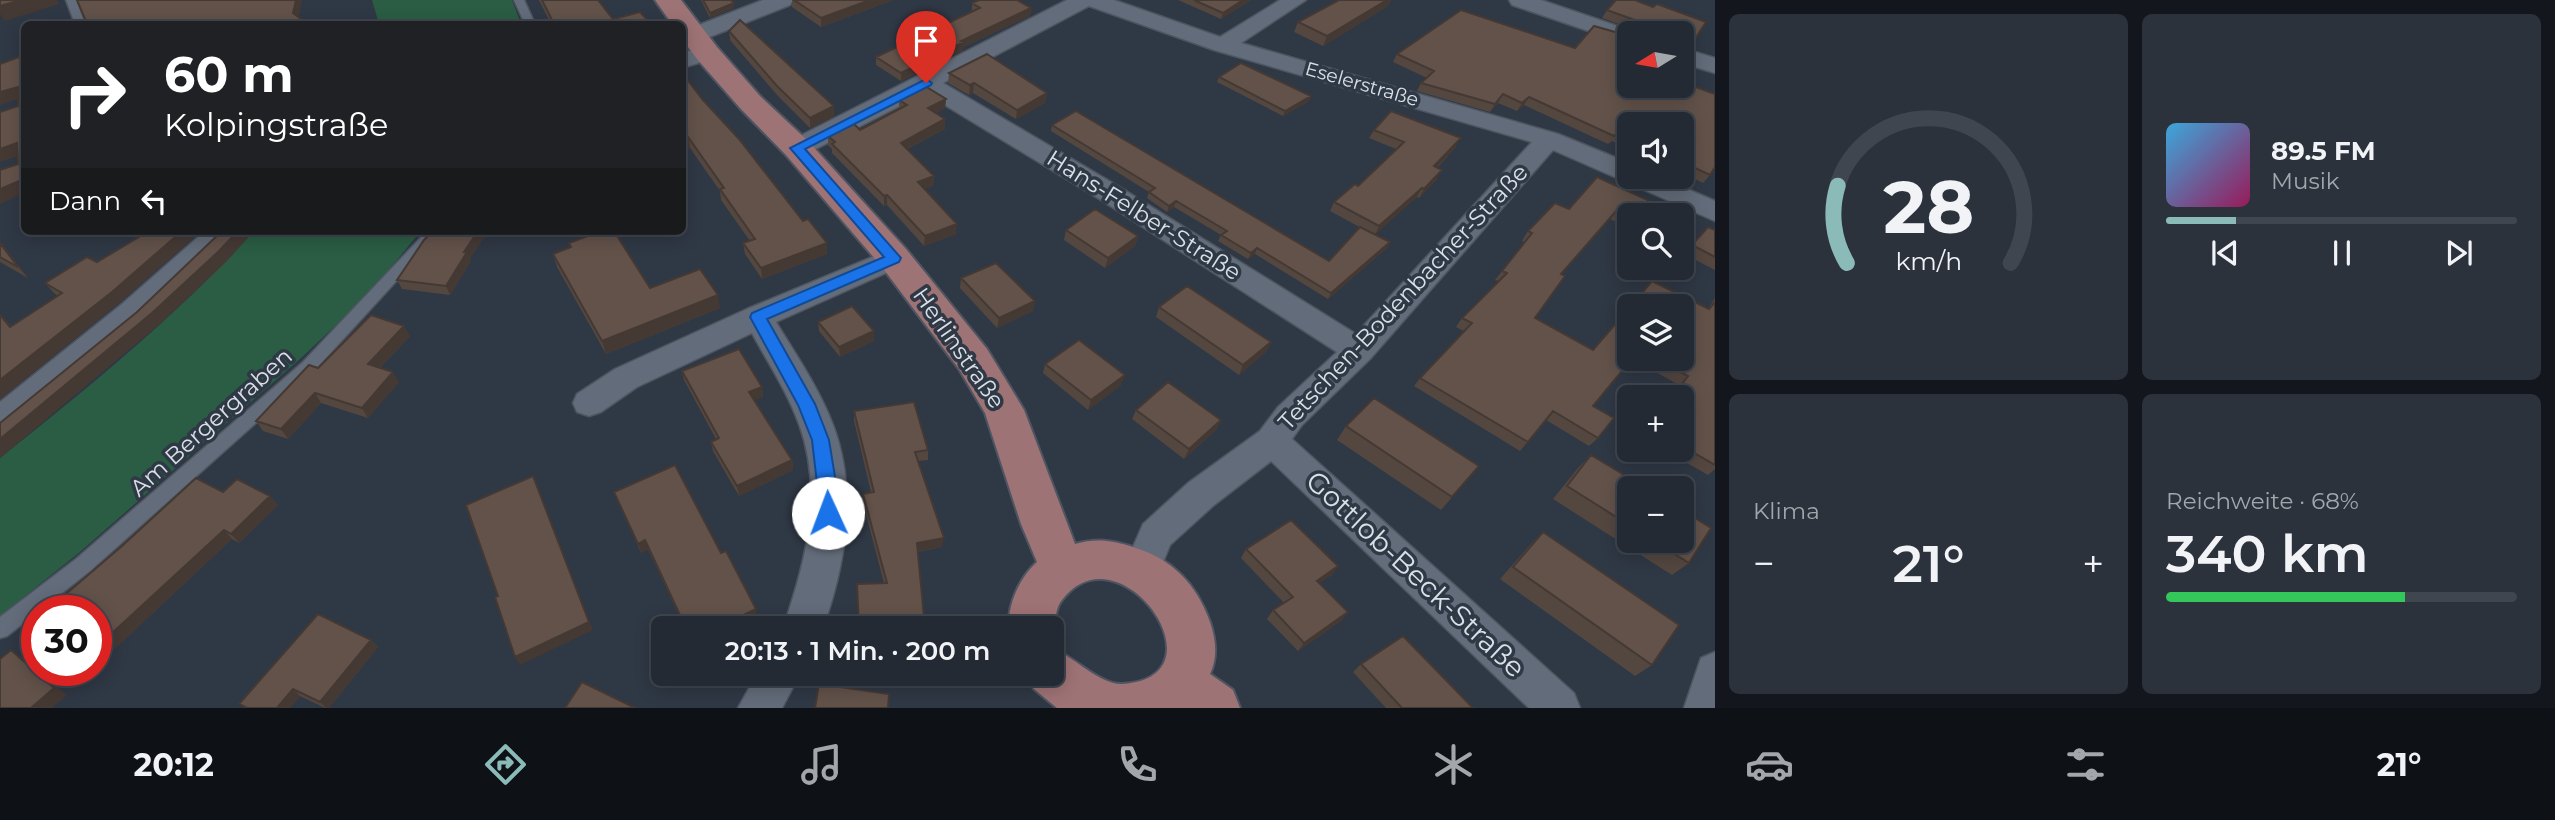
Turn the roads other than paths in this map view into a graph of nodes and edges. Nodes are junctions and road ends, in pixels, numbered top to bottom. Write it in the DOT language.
graph roads {
  1 [pos="71,0"];
  2 [pos="519,0"];
  3 [pos="668,0"];
  4 [pos="782,0"];
  5 [pos="1083,0"];
  6 [pos="1093,0"];
  7 [pos="1295,0"];
  8 [pos="1520,0"];
  9 [pos="79,21"];
  10 [pos="529,21"];
  11 [pos="679,21"];
  12 [pos="1617,33"];
  13 [pos="1222,45"];
  14 [pos="694,50"];
  15 [pos="1694,59"];
  16 [pos="1715,66"];
  17 [pos="926,83"];
  18 [pos="1549,139"];
  19 [pos="797,148"];
  20 [pos="1617,168"];
  21 [pos="1664,189"];
  22 [pos="1715,212"];
  23 [pos="218,235"];
  24 [pos="431,235"];
  25 [pos="894,258"];
  26 [pos="758,317"];
  27 [pos="1359,351"];
  28 [pos="589,403"];
  29 [pos="0,421"];
  30 [pos="1272,441"];
  31 [pos="1063,568"];
  32 [pos="1142,570"];
  33 [pos="808,616"];
  34 [pos="1034,616"];
  35 [pos="0,629"];
  36 [pos="1715,672"];
  37 [pos="1064,684"];
  38 [pos="773,686"];
  39 [pos="1198,696"];
  40 [pos="759,708"];
  41 [pos="1117,708"];
  42 [pos="1125,708"];
  43 [pos="1559,708"];
  44 [pos="1705,708"];
  1 -- 9 [label="lane"];
  2 -- 10 [label="lane"];
  3 -- 11 [label="main road, Herlinstraße"];
  4 -- 14 [label="street"];
  5 -- 17 [label="street"];
  6 -- 13 [label="street, Eselerstraße"];
  7 -- 13 [label="street"];
  8 -- 12 [label="street"];
  13 -- 18 [label="street, Eselerstraße"];
  14 -- 19 [label="main road, Herlinstraße"];
  15 -- 16 [label="street"];
  17 -- 19 [label="street"];
  17 -- 27 [label="street, Hans-Felber-Straße"];
  18 -- 20 [label="street, Eselerstraße"];
  18 -- 27 [label="street, Tetschen-Bodenbacher-Straße"];
  19 -- 25 [label="main road, Herlinstraße"];
  21 -- 22 [label="street"];
  23 -- 29 [label="street"];
  24 -- 35 [label="lane, Am Bergergraben"];
  25 -- 26 [label="street"];
  25 -- 31 [label="main road, Herlinstraße"];
  26 -- 28 [label="street"];
  26 -- 33 [label="street"];
  27 -- 30 [label="street, Tetschen-Bodenbacher-Straße"];
  30 -- 32 [label="street, Tetschen-Bodenbacher-Straße"];
  30 -- 43 [label="street, Gottlob-Beck-Straße"];
  31 -- 32 [label="main road"];
  31 -- 34 [label="main road"];
  32 -- 39 [label="main road"];
  36 -- 44 [label="street"];
  37 -- 41 [label="main road"];
  38 -- 40 [label="street"];
  39 -- 42 [label="main road"];
}
